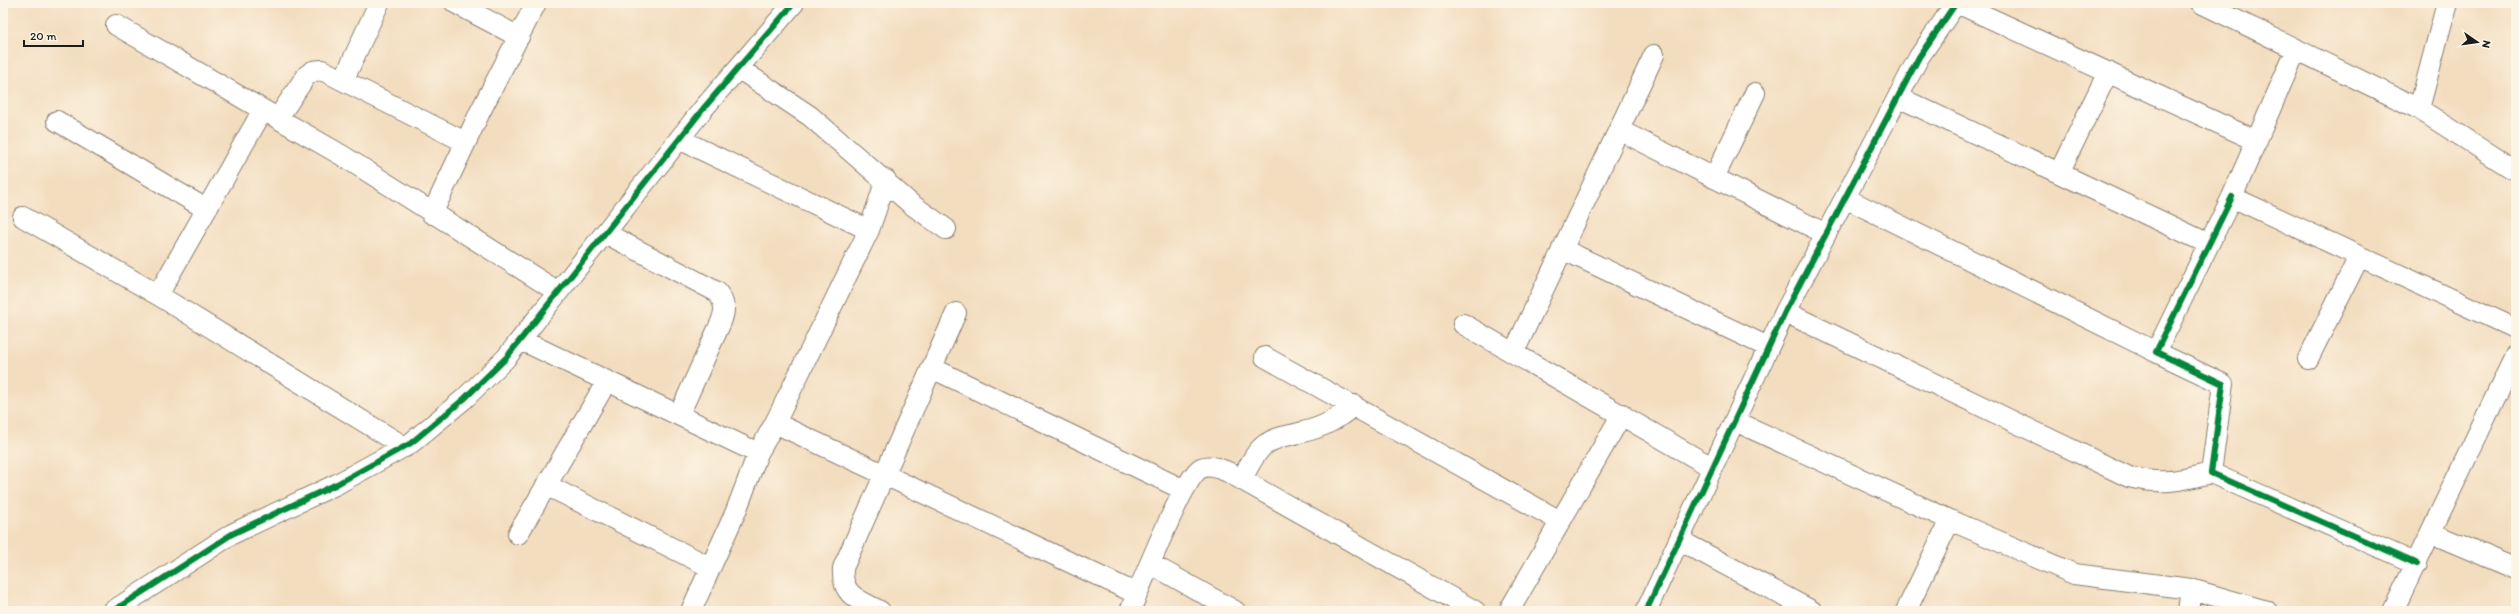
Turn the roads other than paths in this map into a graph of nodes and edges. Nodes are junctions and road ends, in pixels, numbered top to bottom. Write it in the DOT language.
graph roads {
  1 [pos="379,3"];
  2 [pos="455,3"];
  3 [pos="536,3"];
  4 [pos="794,3"];
  5 [pos="1956,3"];
  6 [pos="2447,3"];
  7 [pos="2209,5"];
  8 [pos="116,26"];
  9 [pos="519,37"];
  10 [pos="2296,50"];
  11 [pos="1654,55"];
  12 [pos="738,68"];
  13 [pos="2108,72"];
  14 [pos="344,80"];
  15 [pos="1755,93"];
  16 [pos="1898,97"];
  17 [pos="2419,109"];
  18 [pos="270,114"];
  19 [pos="57,121"];
  20 [pos="1619,130"];
  21 [pos="679,139"];
  22 [pos="2257,141"];
  23 [pos="465,142"];
  24 [pos="2516,171"];
  25 [pos="2059,173"];
  26 [pos="1714,178"];
  27 [pos="886,180"];
  28 [pos="2232,197"];
  29 [pos="1845,198"];
  30 [pos="206,209"];
  31 [pos="432,214"];
  32 [pos="23,217"];
  33 [pos="946,228"];
  34 [pos="869,230"];
  35 [pos="605,233"];
  36 [pos="1826,234"];
  37 [pos="2209,244"];
  38 [pos="1562,249"];
  39 [pos="2359,257"];
  40 [pos="558,292"];
  41 [pos="158,295"];
  42 [pos="1785,312"];
  43 [pos="956,313"];
  44 [pos="1463,324"];
  45 [pos="2516,329"];
  46 [pos="521,340"];
  47 [pos="1768,347"];
  48 [pos="1514,352"];
  49 [pos="2156,352"];
  50 [pos="2516,354"];
  51 [pos="1265,357"];
  52 [pos="2308,359"];
  53 [pos="932,368"];
  54 [pos="607,381"];
  55 [pos="1354,405"];
  56 [pos="1622,414"];
  57 [pos="679,415"];
  58 [pos="1735,421"];
  59 [pos="775,423"];
  60 [pos="405,447"];
  61 [pos="758,453"];
  62 [pos="1713,468"];
  63 [pos="2211,473"];
  64 [pos="883,474"];
  65 [pos="1242,479"];
  66 [pos="546,485"];
  67 [pos="1184,490"];
  68 [pos="1950,520"];
  69 [pos="1560,521"];
  70 [pos="2432,533"];
  71 [pos="518,534"];
  72 [pos="1679,540"];
  73 [pos="1151,564"];
  74 [pos="2417,564"];
  75 [pos="710,567"];
  76 [pos="2516,569"];
  77 [pos="2190,589"];
  78 [pos="1134,602"];
  79 [pos="113,611"];
  80 [pos="691,611"];
  81 [pos="880,611"];
  82 [pos="1235,611"];
  83 [pos="1475,611"];
  84 [pos="1509,611"];
  85 [pos="1646,611"];
  86 [pos="1812,611"];
  87 [pos="1906,611"];
  88 [pos="2188,611"];
  89 [pos="2267,611"];
  90 [pos="2393,611"];
  1 -- 14 [label="street"];
  2 -- 9 [label="street"];
  3 -- 9 [label="street"];
  4 -- 12 [label="street"];
  5 -- 13 [label="street"];
  5 -- 16 [label="street"];
  6 -- 17 [label="street"];
  7 -- 10 [label="street"];
  8 -- 18 [label="street"];
  9 -- 23 [label="street"];
  10 -- 17 [label="street"];
  10 -- 22 [label="street"];
  11 -- 20 [label="street"];
  12 -- 21 [label="street"];
  12 -- 27 [label="street"];
  13 -- 22 [label="street"];
  13 -- 25 [label="street"];
  14 -- 18 [label="street"];
  14 -- 23 [label="street"];
  15 -- 26 [label="street"];
  16 -- 25 [label="street"];
  16 -- 29 [label="street"];
  17 -- 24 [label="street"];
  18 -- 30 [label="street"];
  18 -- 31 [label="street"];
  19 -- 30 [label="street"];
  20 -- 26 [label="street"];
  20 -- 38 [label="street"];
  21 -- 34 [label="street"];
  21 -- 35 [label="street"];
  22 -- 28 [label="street"];
  23 -- 31 [label="street"];
  25 -- 37 [label="street"];
  26 -- 36 [label="street"];
  27 -- 33 [label="street"];
  27 -- 34 [label="street"];
  28 -- 37 [label="street"];
  28 -- 39 [label="street"];
  29 -- 36 [label="street"];
  29 -- 49 [label="street"];
  30 -- 41 [label="street"];
  31 -- 40 [label="street"];
  32 -- 41 [label="street"];
  34 -- 59 [label="street"];
  35 -- 40 [label="street"];
  35 -- 57 [label="street"];
  36 -- 42 [label="street"];
  37 -- 49 [label="street"];
  38 -- 47 [label="street"];
  38 -- 48 [label="street"];
  39 -- 45 [label="street"];
  39 -- 52 [label="street"];
  40 -- 46 [label="street"];
  41 -- 60 [label="street"];
  42 -- 47 [label="street"];
  42 -- 63 [label="street"];
  43 -- 53 [label="street"];
  44 -- 48 [label="street"];
  46 -- 54 [label="street"];
  46 -- 60 [label="street"];
  47 -- 58 [label="street"];
  48 -- 56 [label="street"];
  49 -- 63 [label="street"];
  50 -- 70 [label="street"];
  51 -- 55 [label="street"];
  53 -- 64 [label="street"];
  53 -- 67 [label="street"];
  54 -- 57 [label="street"];
  54 -- 66 [label="street"];
  55 -- 65 [label="street"];
  55 -- 69 [label="street"];
  56 -- 62 [label="street"];
  56 -- 69 [label="street"];
  57 -- 61 [label="street"];
  58 -- 62 [label="street"];
  58 -- 68 [label="street"];
  59 -- 61 [label="street"];
  59 -- 64 [label="street"];
  60 -- 79 [label="street"];
  61 -- 75 [label="street"];
  62 -- 72 [label="street"];
  63 -- 74 [label="street"];
  64 -- 78 [label="street"];
  64 -- 81 [label="street"];
  65 -- 67 [label="street"];
  65 -- 83 [label="street"];
  66 -- 71 [label="street"];
  66 -- 75 [label="street"];
  67 -- 73 [label="street"];
  68 -- 77 [label="street"];
  68 -- 87 [label="street"];
  69 -- 84 [label="street"];
  70 -- 74 [label="street"];
  70 -- 76 [label="street"];
  72 -- 85 [label="street"];
  72 -- 86 [label="street"];
  73 -- 78 [label="street"];
  73 -- 82 [label="street"];
  74 -- 90 [label="street"];
  75 -- 80 [label="street"];
  77 -- 88 [label="street"];
  77 -- 89 [label="street"];
}
